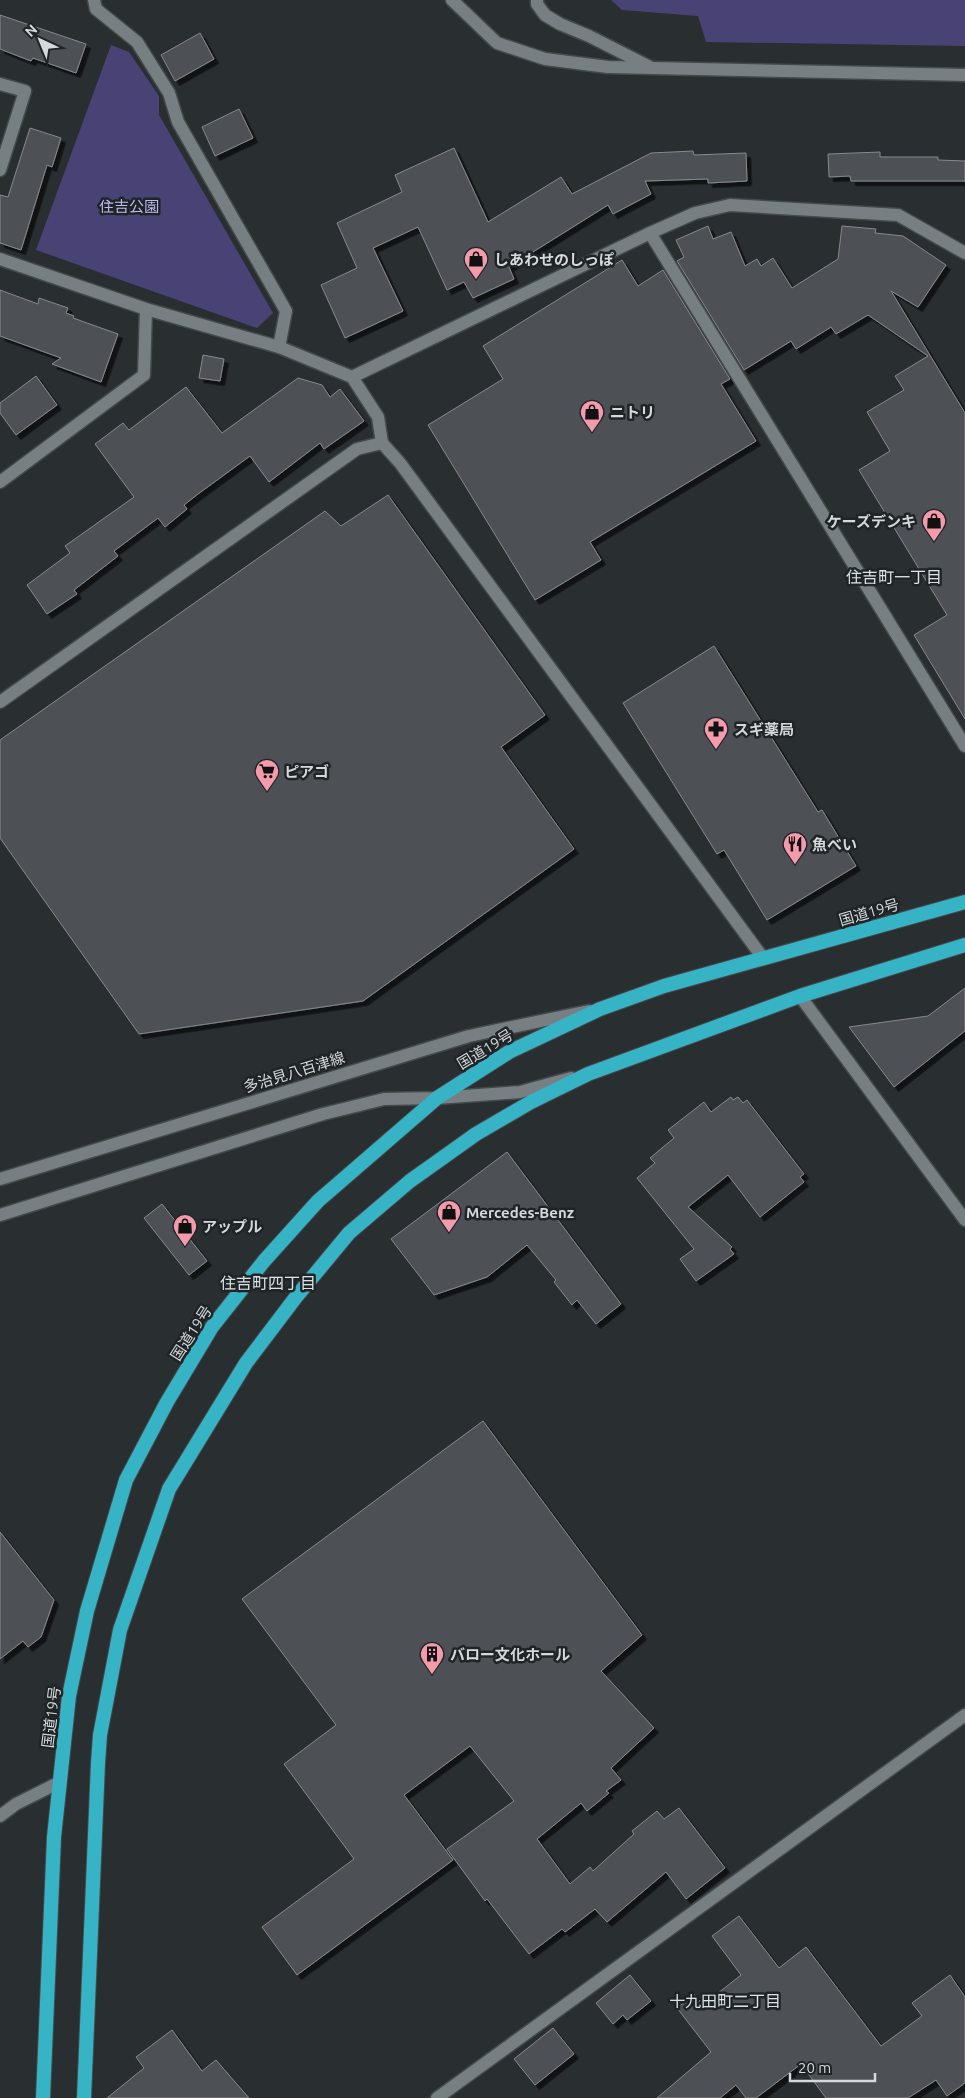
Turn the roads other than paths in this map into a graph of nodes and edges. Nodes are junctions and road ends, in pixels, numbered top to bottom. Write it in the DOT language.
graph roads {
  1 [pos="94,0"];
  2 [pos="452,0"];
  3 [pos="537,0"];
  4 [pos="650,67"];
  5 [pos="965,75"];
  6 [pos="0,84"];
  7 [pos="0,170"];
  8 [pos="650,233"];
  9 [pos="965,253"];
  10 [pos="0,259"];
  11 [pos="146,309"];
  12 [pos="278,347"];
  13 [pos="352,377"];
  14 [pos="382,443"];
  15 [pos="0,482"];
  16 [pos="0,702"];
  17 [pos="965,746"];
  18 [pos="965,902"];
  19 [pos="965,946"];
  20 [pos="763,958"];
  21 [pos="800,996"];
  22 [pos="600,1009"];
  23 [pos="588,1074"];
  24 [pos="437,1098"];
  25 [pos="0,1179"];
  26 [pos="0,1215"];
  27 [pos="965,1220"];
  28 [pos="965,1715"];
  29 [pos="60,1782"];
  30 [pos="0,1816"];
  31 [pos="43,2098"];
  32 [pos="84,2098"];
  33 [pos="437,2098"];
  1 -- 12 [label="street"];
  2 -- 4 [label="street"];
  3 -- 4 [label="street"];
  4 -- 5 [label="street"];
  6 -- 7 [label="street"];
  8 -- 9 [label="street"];
  8 -- 13 [label="street"];
  8 -- 17 [label="street"];
  10 -- 11 [label="street"];
  11 -- 12 [label="street"];
  11 -- 15 [label="street"];
  12 -- 13 [label="street"];
  13 -- 14 [label="street"];
  14 -- 16 [label="street"];
  14 -- 20 [label="street"];
  18 -- 20 [label="highway, 国道19号"];
  19 -- 21 [label="highway"];
  20 -- 22 [label="highway, 国道19号"];
  21 -- 23 [label="highway"];
  21 -- 27 [label="street"];
  22 -- 24 [label="highway, 国道19号"];
  22 -- 25 [label="street, 多治見八百津線"];
  23 -- 24 [label="street"];
  23 -- 32 [label="highway"];
  24 -- 26 [label="street"];
  24 -- 29 [label="highway, 国道19号"];
  28 -- 33 [label="street"];
  29 -- 30 [label="street"];
  29 -- 31 [label="highway, 国道19号"];
}
